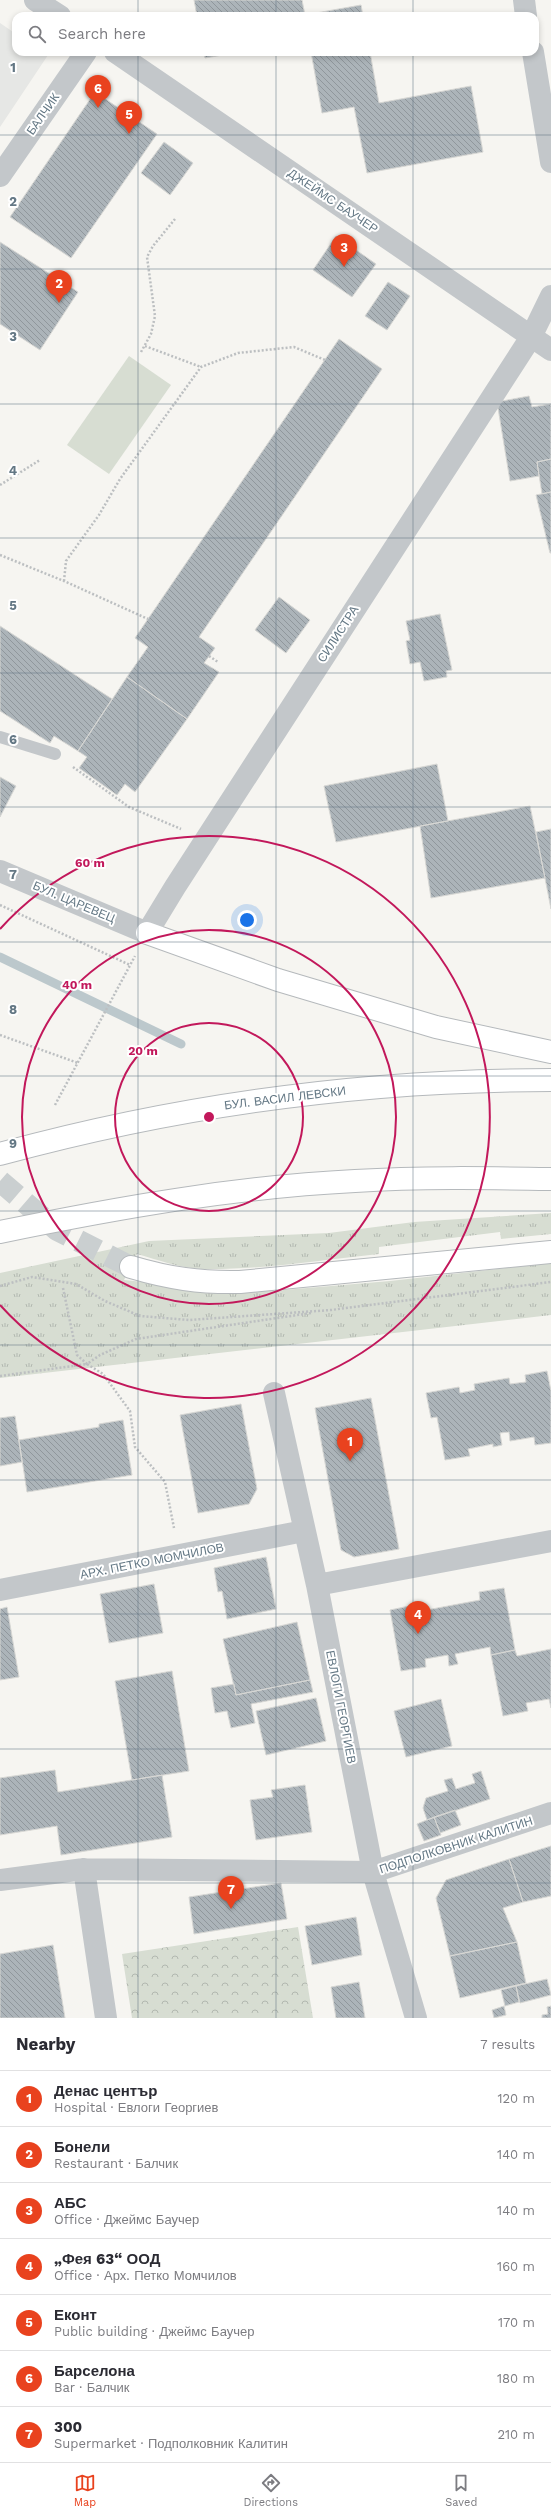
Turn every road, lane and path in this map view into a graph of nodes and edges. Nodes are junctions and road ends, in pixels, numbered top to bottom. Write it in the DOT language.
graph roads {
  1 [pos="35,0"];
  2 [pos="524,0"];
  3 [pos="54,12"];
  4 [pos="526,12"];
  5 [pos="83,56"];
  6 [pos="121,56"];
  7 [pos="533,56"];
  8 [pos="551,162"];
  9 [pos="0,176"];
  10 [pos="175,218"];
  11 [pos="551,296"];
  12 [pos="531,337"];
  13 [pos="145,346"];
  14 [pos="551,350"];
  15 [pos="141,352"];
  16 [pos="325,360"];
  17 [pos="202,367"];
  18 [pos="40,460"];
  19 [pos="0,485"];
  20 [pos="0,556"];
  21 [pos="64,581"];
  22 [pos="148,619"];
  23 [pos="209,656"];
  24 [pos="218,662"];
  25 [pos="0,737"];
  26 [pos="55,754"];
  27 [pos="205,840"];
  28 [pos="0,871"];
  29 [pos="0,905"];
  30 [pos="147,933"];
  31 [pos="130,965"];
  32 [pos="123,979"];
  33 [pos="0,1035"];
  34 [pos="551,1052"];
  35 [pos="78,1063"];
  36 [pos="551,1080"];
  37 [pos="55,1105"];
  38 [pos="0,1154"];
  39 [pos="551,1179"];
  40 [pos="0,1232"];
  41 [pos="551,1252"];
  42 [pos="131,1267"];
  43 [pos="63,1288"];
  44 [pos="331,1310"];
  45 [pos="87,1364"];
  46 [pos="0,1376"];
  47 [pos="274,1393"];
  48 [pos="304,1531"];
  49 [pos="551,1541"];
  50 [pos="179,1557"];
  51 [pos="317,1585"];
  52 [pos="0,1590"];
  53 [pos="551,1813"];
  54 [pos="84,1869"];
  55 [pos="373,1872"];
  56 [pos="0,1880"];
  57 [pos="106,2018"];
  58 [pos="416,2018"];
  1 -- 3 [label="street"];
  2 -- 4 [label="street"];
  5 -- 9 [label="street, БАЛЧИК"];
  6 -- 12 [label="street, ДЖЕЙМС БАУЧЕР"];
  7 -- 8 [label="street"];
  10 -- 13 [label="path"];
  11 -- 12 [label="street, СИЛИСТРА"];
  12 -- 14 [label="street, ДЖЕЙМС БАУЧЕР"];
  12 -- 27 [label="street, СИЛИСТРА"];
  13 -- 15 [label="path"];
  13 -- 17 [label="path"];
  16 -- 17 [label="path"];
  17 -- 21 [label="path"];
  18 -- 19 [label="path"];
  20 -- 21 [label="path"];
  21 -- 22 [label="path"];
  23 -- 24 [label="path"];
  25 -- 26 [label="lane"];
  26 -- 27 [label="path"];
  27 -- 30 [label="street, СИЛИСТРА"];
  28 -- 30 [label="street, БУЛ. ЦАРЕВЕЦ"];
  29 -- 31 [label="path"];
  30 -- 34 [label="highway"];
  32 -- 35 [label="path"];
  33 -- 35 [label="path"];
  35 -- 37 [label="path"];
  36 -- 38 [label="highway, БУЛ. ВАСИЛ ЛЕВСКИ"];
  39 -- 40 [label="highway"];
  41 -- 42 [label="highway"];
  43 -- 45 [label="path"];
  44 -- 45 [label="path"];
  45 -- 46 [label="path"];
  45 -- 50 [label="path"];
  47 -- 48 [label="street, ЕВЛОГИ ГЕОРГИЕВ"];
  48 -- 50 [label="street, АРХ. ПЕТКО МОМЧИЛОВ"];
  48 -- 51 [label="street, ЕВЛОГИ ГЕОРГИЕВ"];
  49 -- 51 [label="street"];
  50 -- 52 [label="street, АРХ. ПЕТКО МОМЧИЛОВ"];
  51 -- 55 [label="street, ЕВЛОГИ ГЕОРГИЕВ"];
  53 -- 55 [label="street, ПОДПОЛКОВНИК КАЛИТИН"];
  54 -- 55 [label="street, ПОДПОЛКОВНИК КАЛИТИН"];
  54 -- 56 [label="street, ПОДПОЛКОВНИК КАЛИТИН"];
  54 -- 57 [label="street"];
  55 -- 58 [label="street, ЕВЛОГИ ГЕОРГИЕВ"];
}
